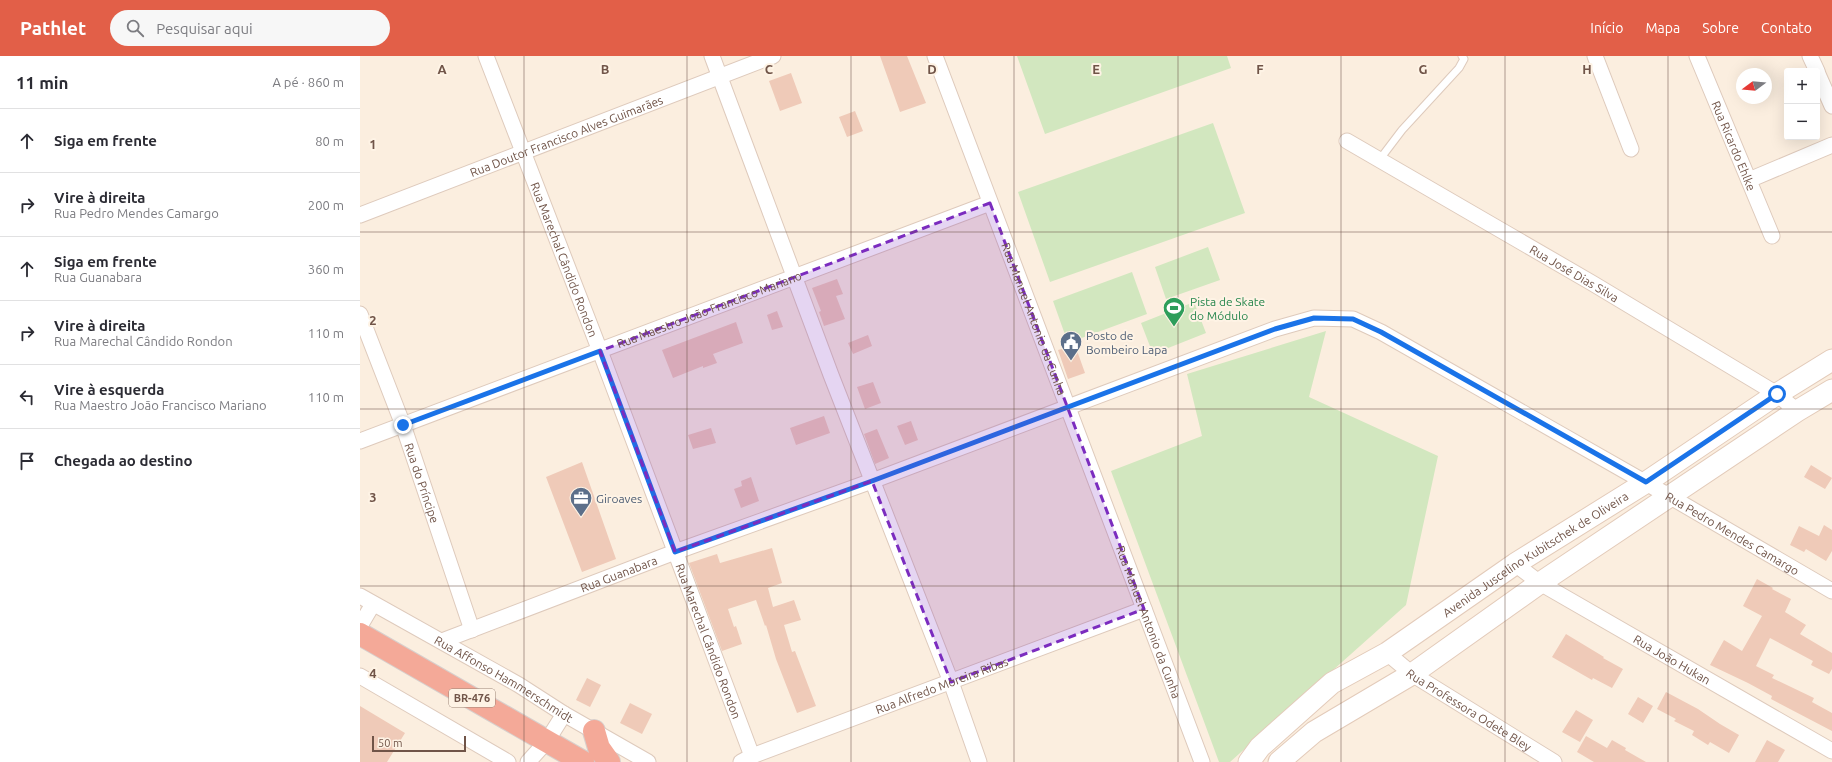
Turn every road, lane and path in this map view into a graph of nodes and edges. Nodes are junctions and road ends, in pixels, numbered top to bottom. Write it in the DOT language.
graph roads {
  1 [pos="486,56"];
  2 [pos="712,56"];
  3 [pos="773,56"];
  4 [pos="935,56"];
  5 [pos="1462,56"];
  6 [pos="1595,56"];
  7 [pos="1697,56"];
  8 [pos="1810,56"];
  9 [pos="1816,68"];
  10 [pos="720,76"];
  11 [pos="1820,78"];
  12 [pos="1832,106"];
  13 [pos="1347,141"];
  14 [pos="1832,145"];
  15 [pos="1631,149"];
  16 [pos="524,151"];
  17 [pos="1380,159"];
  18 [pos="1749,180"];
  19 [pos="990,203"];
  20 [pos="360,215"];
  21 [pos="1772,236"];
  22 [pos="794,277"];
  23 [pos="360,314"];
  24 [pos="1314,318"];
  25 [pos="600,351"];
  26 [pos="1832,360"];
  27 [pos="1832,390"];
  28 [pos="1777,394"];
  29 [pos="1067,407"];
  30 [pos="1797,411"];
  31 [pos="403,425"];
  32 [pos="360,441"];
  33 [pos="872,481"];
  34 [pos="1646,482"];
  35 [pos="1669,496"];
  36 [pos="675,552"];
  37 [pos="1516,564"];
  38 [pos="1540,583"];
  39 [pos="1832,591"];
  40 [pos="360,596"];
  41 [pos="373,604"];
  42 [pos="1144,609"];
  43 [pos="360,626"];
  44 [pos="472,630"];
  45 [pos="360,634"];
  46 [pos="442,641"];
  47 [pos="1387,653"];
  48 [pos="1412,674"];
  49 [pos="360,676"];
  50 [pos="951,682"];
  51 [pos="564,714"];
  52 [pos="594,731"];
  53 [pos="547,741"];
  54 [pos="1832,751"];
  55 [pos="746,759"];
  56 [pos="508,762"];
  57 [pos="528,762"];
  58 [pos="584,762"];
  59 [pos="609,762"];
  60 [pos="648,762"];
  61 [pos="979,762"];
  62 [pos="1202,762"];
  63 [pos="1249,762"];
  64 [pos="1279,762"];
  65 [pos="1554,762"];
  1 -- 16 [label="street, Rua Marechal Cândido Rondon"];
  2 -- 10 [label="street"];
  3 -- 10 [label="street, Rua Doutor Francisco Alves Guimarães"];
  4 -- 19 [label="street, Rua Manuel Antonio da Cunha"];
  5 -- 17 [label="lane"];
  6 -- 15 [label="street"];
  7 -- 18 [label="street, Rua Ricardo Ehlke"];
  8 -- 9 [label="street"];
  10 -- 16 [label="street, Rua Doutor Francisco Alves Guimarães"];
  10 -- 22 [label="street"];
  11 -- 12 [label="street"];
  13 -- 17 [label="street, Rua José Dias Silva"];
  14 -- 18 [label="street"];
  16 -- 20 [label="street, Rua Doutor Francisco Alves Guimarães"];
  16 -- 25 [label="street, Rua Marechal Cândido Rondon"];
  17 -- 28 [label="street, Rua José Dias Silva"];
  18 -- 21 [label="street, Rua Ricardo Ehlke"];
  19 -- 22 [label="street, Rua Maestro João Francisco Mariano"];
  19 -- 29 [label="street, Rua Manuel Antonio da Cunha"];
  22 -- 25 [label="street, Rua Maestro João Francisco Mariano"];
  22 -- 33 [label="street"];
  23 -- 31 [label="street, Rua do Príncipe"];
  24 -- 29 [label="street, Rua Guanabara"];
  24 -- 34 [label="street, Rua Pedro Mendes Camargo"];
  25 -- 31 [label="street, Rua Maestro João Francisco Mariano"];
  25 -- 36 [label="street, Rua Marechal Cândido Rondon"];
  26 -- 28 [label="street, Avenida Juscelino Kubitschek de Oliveira"];
  27 -- 30 [label="street, Avenida Juscelino Kubitschek de Oliveira"];
  28 -- 30 [label="street, Rua José Dias Silva"];
  28 -- 34 [label="street, Avenida Juscelino Kubitschek de Oliveira"];
  29 -- 33 [label="street, Rua Guanabara"];
  29 -- 42 [label="street, Rua Manuel Antonio da Cunha"];
  30 -- 35 [label="street, Avenida Juscelino Kubitschek de Oliveira"];
  31 -- 32 [label="street, Rua Maestro João Francisco Mariano"];
  31 -- 44 [label="street, Rua do Príncipe"];
  33 -- 36 [label="street, Rua Guanabara"];
  33 -- 50 [label="street"];
  34 -- 35 [label="street, Rua Pedro Mendes Camargo"];
  34 -- 37 [label="street, Avenida Juscelino Kubitschek de Oliveira"];
  35 -- 38 [label="street, Avenida Juscelino Kubitschek de Oliveira"];
  35 -- 39 [label="street, Rua Pedro Mendes Camargo"];
  36 -- 44 [label="street, Rua Guanabara"];
  36 -- 55 [label="street, Rua Marechal Cândido Rondon"];
  37 -- 38 [label="street, Rua João Hukan"];
  37 -- 47 [label="street, Avenida Juscelino Kubitschek de Oliveira"];
  38 -- 48 [label="street, Avenida Juscelino Kubitschek de Oliveira"];
  38 -- 54 [label="street, Rua João Hukan"];
  40 -- 41 [label="street, Rua Affonso Hammerschmidt"];
  41 -- 43 [label="street"];
  41 -- 46 [label="street, Rua Affonso Hammerschmidt"];
  42 -- 50 [label="street, Rua Alfredo Moreira Ribas"];
  42 -- 62 [label="street, Rua Manuel Antonio da Cunha"];
  44 -- 46 [label="street, Rua Guanabara"];
  45 -- 53 [label="highway, BR-476"];
  46 -- 51 [label="street, Rua Affonso Hammerschmidt"];
  47 -- 48 [label="street, Rua Professora Odete Bley"];
  47 -- 63 [label="street, Avenida Juscelino Kubitschek de Oliveira"];
  48 -- 64 [label="street, Avenida Juscelino Kubitschek de Oliveira"];
  48 -- 65 [label="street, Rua Professora Odete Bley"];
  49 -- 56 [label="street"];
  50 -- 55 [label="street, Rua Alfredo Moreira Ribas"];
  50 -- 61 [label="street"];
  51 -- 52 [label="street, Rua Affonso Hammerschmidt"];
  51 -- 53 [label="street"];
  52 -- 59 [label="highway"];
  52 -- 60 [label="street, Rua Affonso Hammerschmidt"];
  53 -- 57 [label="street"];
  53 -- 58 [label="highway, BR-476"];
}
